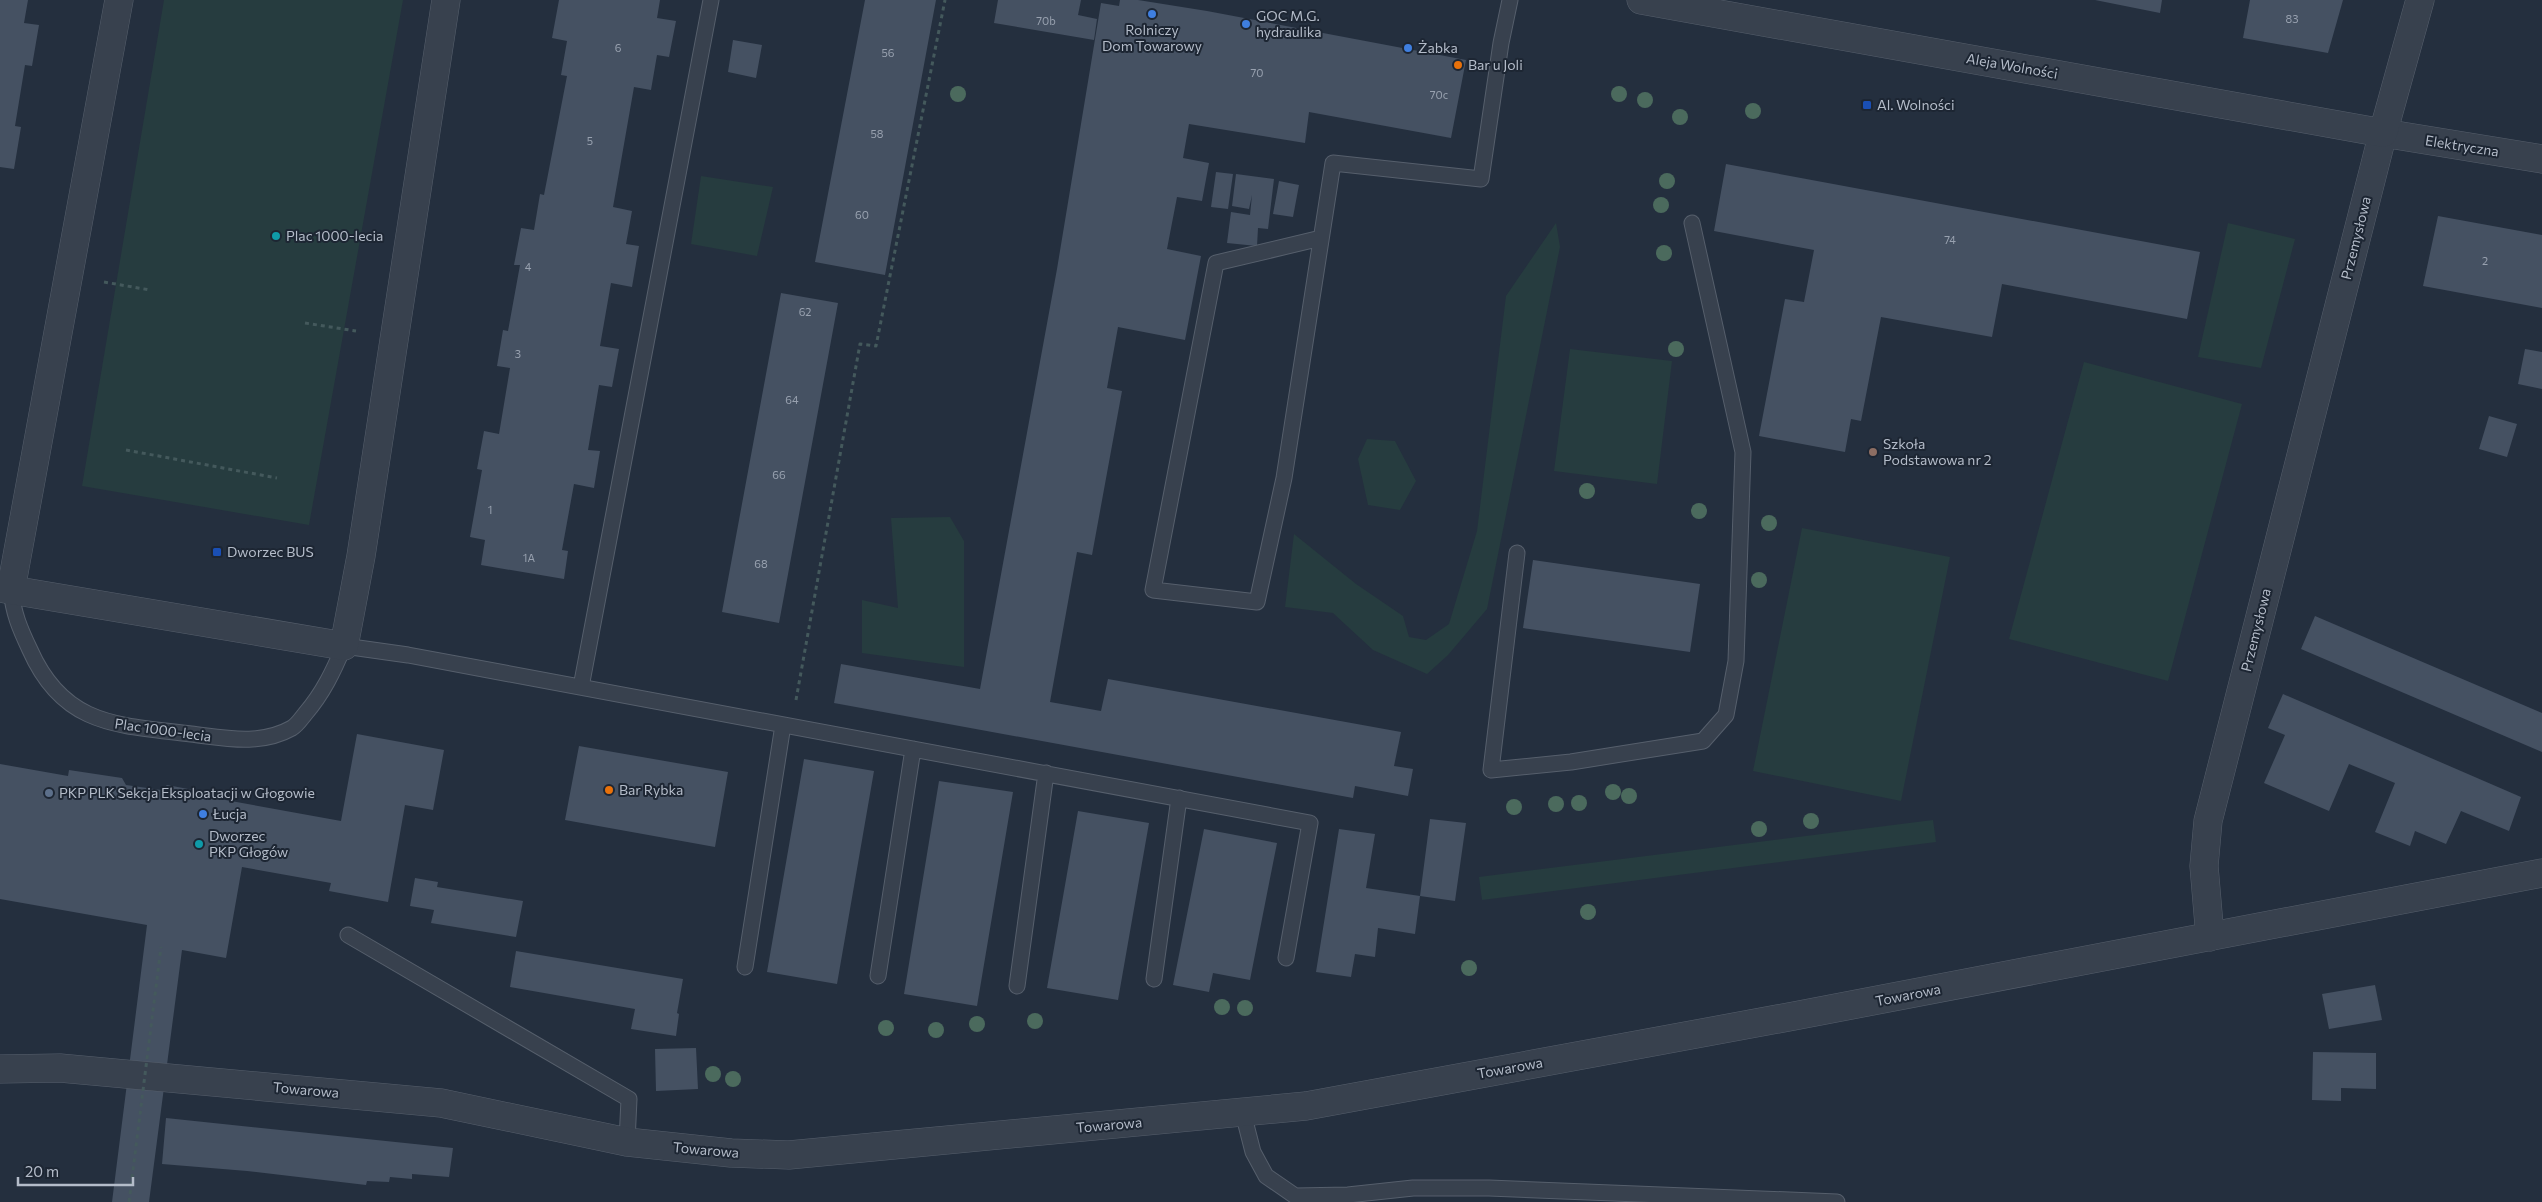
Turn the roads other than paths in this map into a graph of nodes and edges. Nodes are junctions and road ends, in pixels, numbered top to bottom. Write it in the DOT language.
graph roads {
  1 [pos="119,0"];
  2 [pos="446,0"];
  3 [pos="711,0"];
  4 [pos="1510,0"];
  5 [pos="1641,0"];
  6 [pos="2420,0"];
  7 [pos="2383,133"];
  8 [pos="2542,159"];
  9 [pos="1692,222"];
  10 [pos="1321,238"];
  11 [pos="1517,553"];
  12 [pos="6,588"];
  13 [pos="344,646"];
  14 [pos="581,687"];
  15 [pos="787,726"];
  16 [pos="913,749"];
  17 [pos="1046,773"];
  18 [pos="1179,798"];
  19 [pos="2542,873"];
  20 [pos="348,935"];
  21 [pos="2210,937"];
  22 [pos="1286,958"];
  23 [pos="745,967"];
  24 [pos="878,976"];
  25 [pos="1154,979"];
  26 [pos="1017,986"];
  27 [pos="0,1069"];
  28 [pos="1243,1113"];
  29 [pos="627,1142"];
  30 [pos="1837,1202"];
  1 -- 12 [label="street, Plac 1000-lecia"];
  2 -- 13 [label="street, Plac 1000-lecia"];
  3 -- 14 [label="lane"];
  4 -- 10 [label="lane"];
  5 -- 7 [label="street, Aleja Wolności"];
  6 -- 7 [label="street, Przemysłowa"];
  7 -- 8 [label="street, Elektryczna"];
  7 -- 21 [label="street, Przemysłowa"];
  9 -- 11 [label="lane"];
  10 -- 10 [label="lane"];
  12 -- 13 [label="street"];
  12 -- 13 [label="lane, Plac 1000-lecia"];
  13 -- 14 [label="lane"];
  14 -- 15 [label="lane"];
  15 -- 16 [label="lane"];
  15 -- 23 [label="lane"];
  16 -- 17 [label="lane"];
  16 -- 24 [label="lane"];
  17 -- 18 [label="lane"];
  17 -- 26 [label="lane"];
  18 -- 22 [label="lane"];
  18 -- 25 [label="lane"];
  19 -- 21 [label="street"];
  20 -- 29 [label="lane"];
  21 -- 28 [label="street, Towarowa"];
  27 -- 29 [label="street, Towarowa"];
  28 -- 29 [label="street, Towarowa"];
  28 -- 30 [label="lane"];
}
